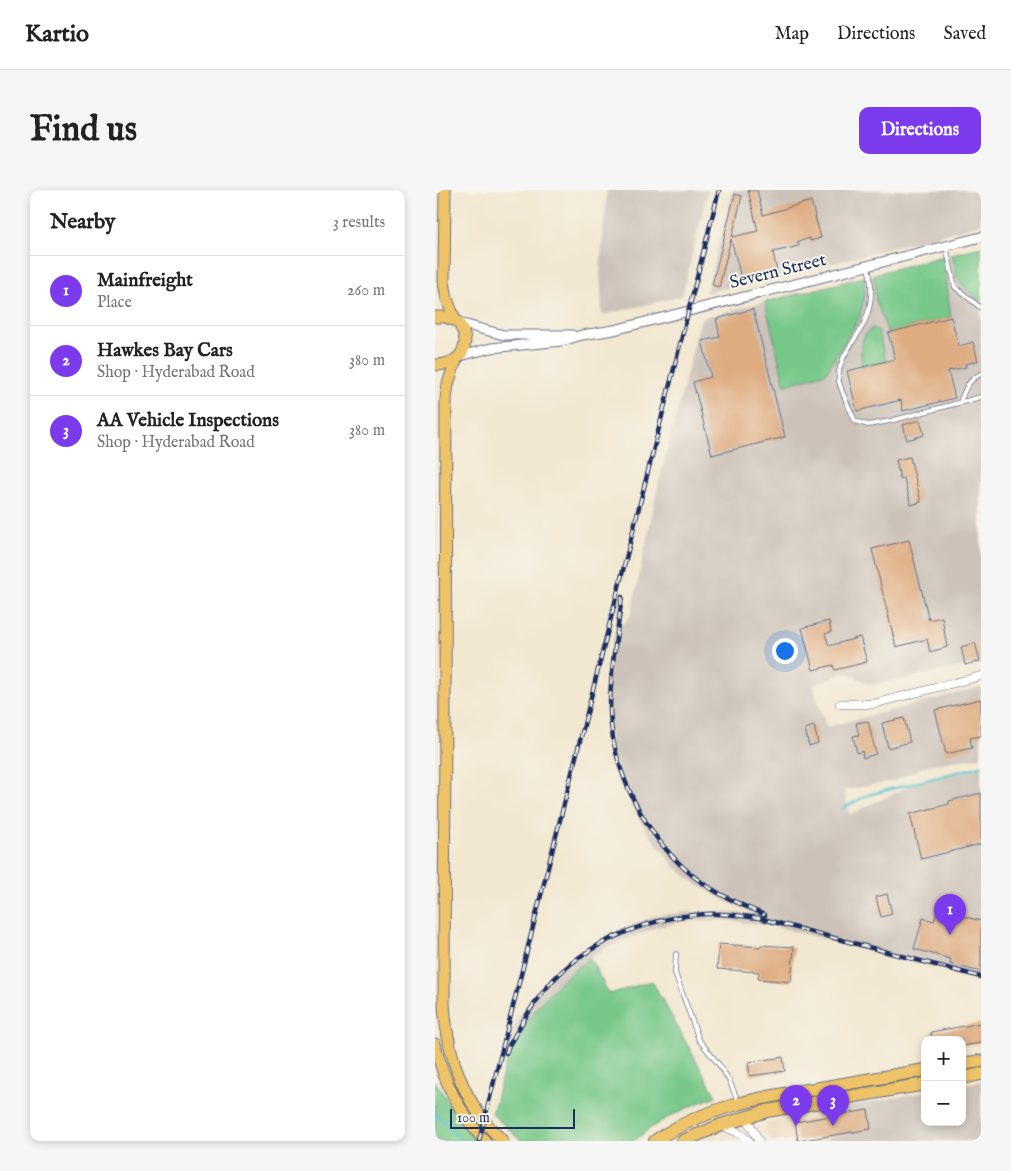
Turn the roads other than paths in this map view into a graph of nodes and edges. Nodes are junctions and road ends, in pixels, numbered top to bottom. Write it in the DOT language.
graph roads {
  1 [pos="445,190"];
  2 [pos="981,237"];
  3 [pos="946,246"];
  4 [pos="867,266"];
  5 [pos="981,308"];
  6 [pos="435,317"];
  7 [pos="457,322"];
  8 [pos="582,336"];
  9 [pos="458,358"];
  10 [pos="435,365"];
  11 [pos="981,374"];
  12 [pos="981,396"];
  13 [pos="961,402"];
  14 [pos="981,676"];
  15 [pos="840,704"];
  16 [pos="676,954"];
  17 [pos="435,1044"];
  18 [pos="981,1061"];
  19 [pos="966,1063"];
  20 [pos="921,1071"];
  21 [pos="981,1074"];
  22 [pos="966,1077"];
  23 [pos="921,1085"];
  24 [pos="739,1103"];
  25 [pos="746,1117"];
  26 [pos="721,1125"];
  27 [pos="485,1141"];
  28 [pos="503,1141"];
  29 [pos="655,1141"];
  30 [pos="683,1141"];
  31 [pos="749,1141"];
  32 [pos="759,1141"];
  1 -- 7 [label="main road"];
  2 -- 3 [label="street, Severn Street"];
  3 -- 4 [label="street, Severn Street"];
  3 -- 5 [label="lane"];
  4 -- 8 [label="street, Severn Street"];
  4 -- 13 [label="lane"];
  6 -- 7 [label="main road"];
  7 -- 8 [label="street, Severn Street"];
  7 -- 9 [label="main road"];
  8 -- 9 [label="street, Severn Street"];
  9 -- 10 [label="main road"];
  9 -- 28 [label="main road"];
  11 -- 13 [label="lane"];
  12 -- 13 [label="lane"];
  14 -- 15 [label="street"];
  16 -- 24 [label="lane"];
  17 -- 27 [label="main road"];
  18 -- 19 [label="highway"];
  20 -- 24 [label="highway"];
  21 -- 22 [label="highway"];
  23 -- 25 [label="highway"];
  24 -- 25 [label="street"];
  24 -- 29 [label="highway"];
  25 -- 26 [label="highway"];
  25 -- 32 [label="street"];
  26 -- 30 [label="highway"];
  26 -- 31 [label="street"];
}
